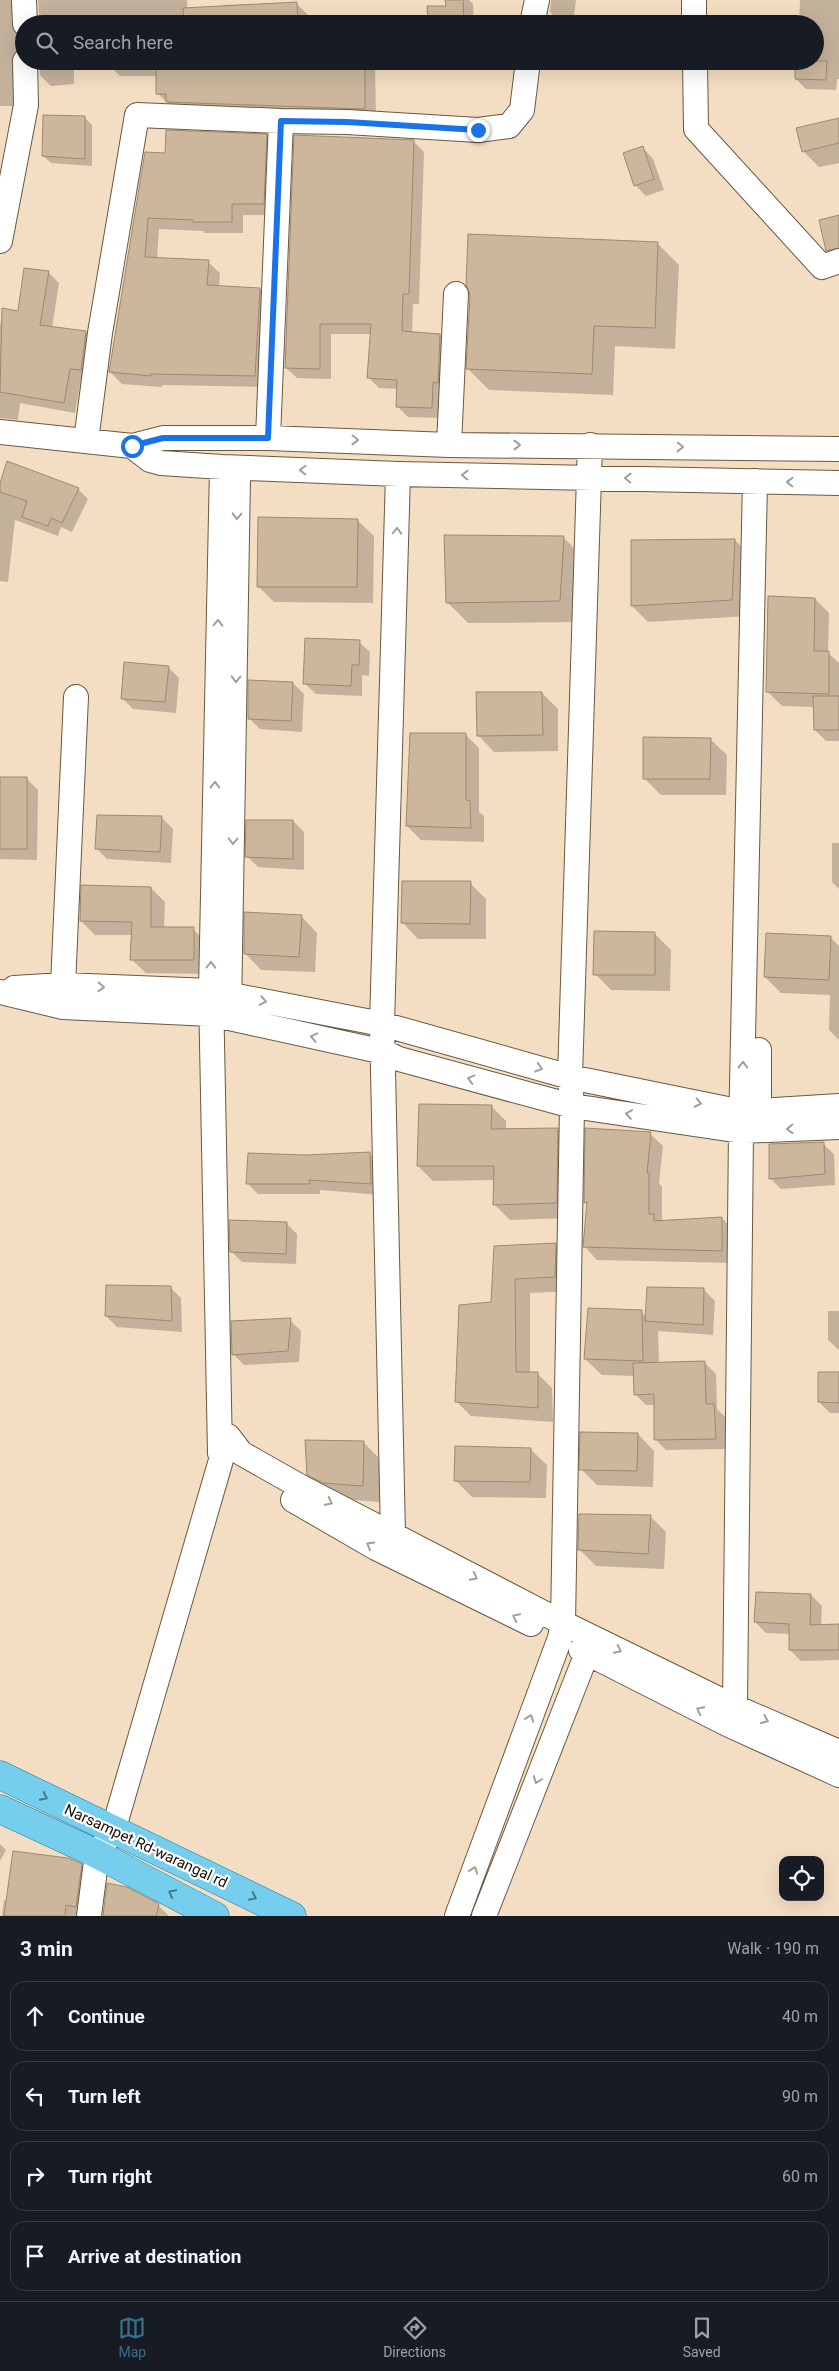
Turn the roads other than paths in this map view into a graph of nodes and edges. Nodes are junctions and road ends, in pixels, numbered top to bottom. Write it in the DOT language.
graph roads {
  1 [pos="24,0"];
  2 [pos="537,0"];
  3 [pos="694,0"];
  4 [pos="25,15"];
  5 [pos="534,15"];
  6 [pos="694,15"];
  7 [pos="25,70"];
  8 [pos="527,70"];
  9 [pos="695,70"];
  10 [pos="281,121"];
  11 [pos="0,241"];
  12 [pos="839,262"];
  13 [pos="456,294"];
  14 [pos="0,432"];
  15 [pos="268,438"];
  16 [pos="86,442"];
  17 [pos="449,445"];
  18 [pos="132,446"];
  19 [pos="597,446"];
  20 [pos="839,449"];
  21 [pos="230,467"];
  22 [pos="407,474"];
  23 [pos="596,477"];
  24 [pos="760,481"];
  25 [pos="839,483"];
  26 [pos="76,697"];
  27 [pos="63,985"];
  28 [pos="0,990"];
  29 [pos="220,1004"];
  30 [pos="390,1026"];
  31 [pos="391,1056"];
  32 [pos="578,1078"];
  33 [pos="839,1106"];
  34 [pos="581,1107"];
  35 [pos="750,1121"];
  36 [pos="839,1127"];
  37 [pos="231,1455"];
  38 [pos="393,1535"];
  39 [pos="561,1631"];
  40 [pos="587,1653"];
  41 [pos="735,1707"];
  42 [pos="839,1752"];
  43 [pos="0,1775"];
  44 [pos="839,1776"];
  45 [pos="0,1809"];
  46 [pos="113,1831"];
  47 [pos="97,1854"];
  48 [pos="88,1916"];
  49 [pos="215,1916"];
  50 [pos="292,1916"];
  51 [pos="457,1916"];
  52 [pos="484,1916"];
  1 -- 4 [label="street"];
  2 -- 5 [label="street"];
  3 -- 6 [label="street"];
  7 -- 11 [label="street"];
  8 -- 10 [label="street"];
  9 -- 12 [label="street"];
  10 -- 15 [label="street"];
  10 -- 16 [label="street"];
  13 -- 17 [label="street"];
  14 -- 16 [label="street"];
  15 -- 17 [label="street, one-way"];
  15 -- 18 [label="street"];
  16 -- 18 [label="street"];
  17 -- 19 [label="street, one-way"];
  18 -- 21 [label="street"];
  19 -- 20 [label="street, one-way"];
  19 -- 23 [label="street"];
  22 -- 21 [label="street, one-way"];
  21 -- 29 [label="street"];
  23 -- 22 [label="street, one-way"];
  22 -- 30 [label="street"];
  24 -- 23 [label="street, one-way"];
  23 -- 32 [label="street"];
  25 -- 24 [label="street, one-way"];
  24 -- 35 [label="street"];
  26 -- 27 [label="street"];
  27 -- 28 [label="street"];
  27 -- 29 [label="street, one-way"];
  28 -- 29 [label="street"];
  29 -- 30 [label="street, one-way"];
  31 -- 29 [label="street, one-way"];
  29 -- 37 [label="street"];
  30 -- 31 [label="street"];
  30 -- 32 [label="street, one-way"];
  34 -- 31 [label="street, one-way"];
  31 -- 38 [label="street"];
  32 -- 34 [label="street"];
  32 -- 35 [label="street, one-way"];
  33 -- 35 [label="street"];
  35 -- 34 [label="street, one-way"];
  34 -- 39 [label="street"];
  36 -- 35 [label="street, one-way"];
  35 -- 41 [label="street"];
  37 -- 38 [label="street, one-way"];
  39 -- 37 [label="street, one-way"];
  37 -- 46 [label="street"];
  38 -- 39 [label="street, one-way"];
  39 -- 40 [label="street"];
  39 -- 41 [label="street, one-way"];
  51 -- 39 [label="street, one-way"];
  44 -- 40 [label="street, one-way"];
  40 -- 52 [label="street, one-way"];
  41 -- 42 [label="street, one-way"];
  43 -- 46 [label="main road, Narsampet Rd-warangal rd, one-way"];
  45 -- 47 [label="main road, Narsampet Rd-warangal rd"];
  46 -- 47 [label="street"];
  46 -- 50 [label="main road, Narsampet Rd-warangal rd, one-way"];
  47 -- 48 [label="street"];
  49 -- 47 [label="main road, Narsampet Rd-warangal rd, one-way"];
}
